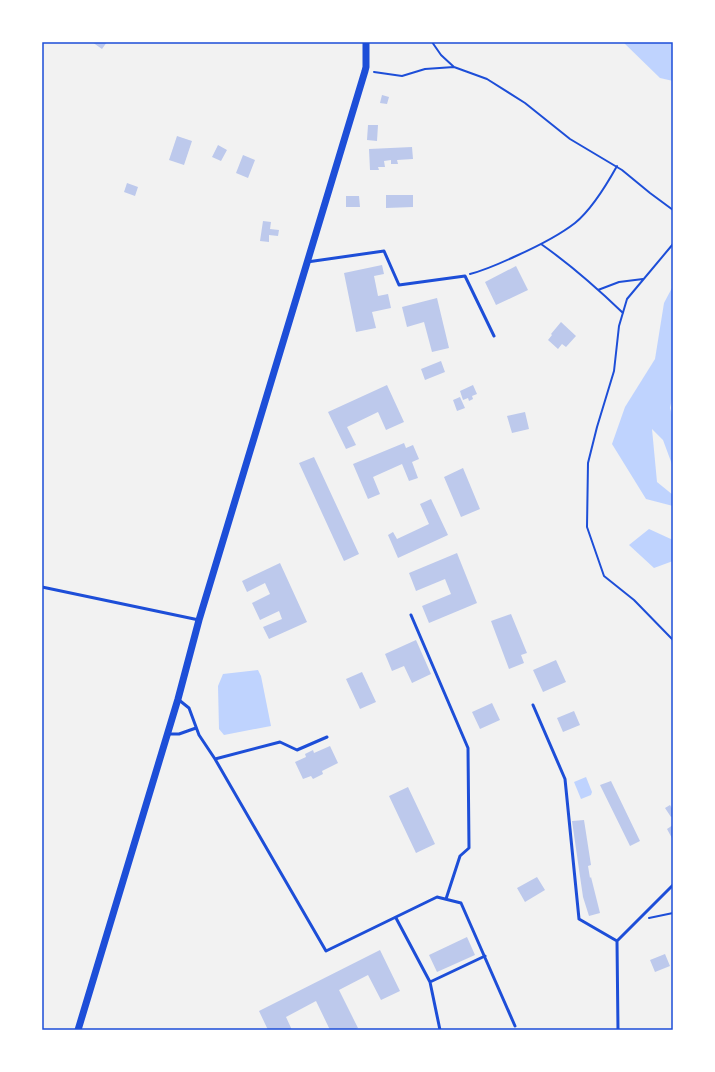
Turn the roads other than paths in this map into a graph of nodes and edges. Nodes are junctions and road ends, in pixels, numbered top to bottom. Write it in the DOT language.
graph roads {
  1 [pos="366,42"];
  2 [pos="307,262"];
  3 [pos="494,336"];
  4 [pos="42,587"];
  5 [pos="411,615"];
  6 [pos="200,620"];
  7 [pos="178,699"];
  8 [pos="534,705"];
  9 [pos="196,728"];
  10 [pos="167,734"];
  11 [pos="327,737"];
  12 [pos="215,759"];
  13 [pos="673,885"];
  14 [pos="446,899"];
  15 [pos="396,918"];
  16 [pos="617,941"];
  17 [pos="485,956"];
  18 [pos="430,982"];
  19 [pos="516,1026"];
  20 [pos="78,1030"];
  21 [pos="440,1030"];
  22 [pos="618,1030"];
  1 -- 2 [label="street"];
  2 -- 3 [label="lane"];
  2 -- 6 [label="street"];
  4 -- 6 [label="lane"];
  5 -- 14 [label="lane"];
  6 -- 7 [label="street"];
  7 -- 9 [label="lane"];
  7 -- 10 [label="street"];
  8 -- 16 [label="lane"];
  9 -- 10 [label="lane"];
  9 -- 12 [label="lane"];
  10 -- 20 [label="street"];
  11 -- 12 [label="lane"];
  12 -- 15 [label="lane"];
  13 -- 16 [label="lane"];
  14 -- 15 [label="lane"];
  14 -- 17 [label="lane"];
  15 -- 18 [label="lane"];
  16 -- 22 [label="lane"];
  17 -- 18 [label="lane"];
  17 -- 19 [label="lane"];
  18 -- 21 [label="lane"];
}
